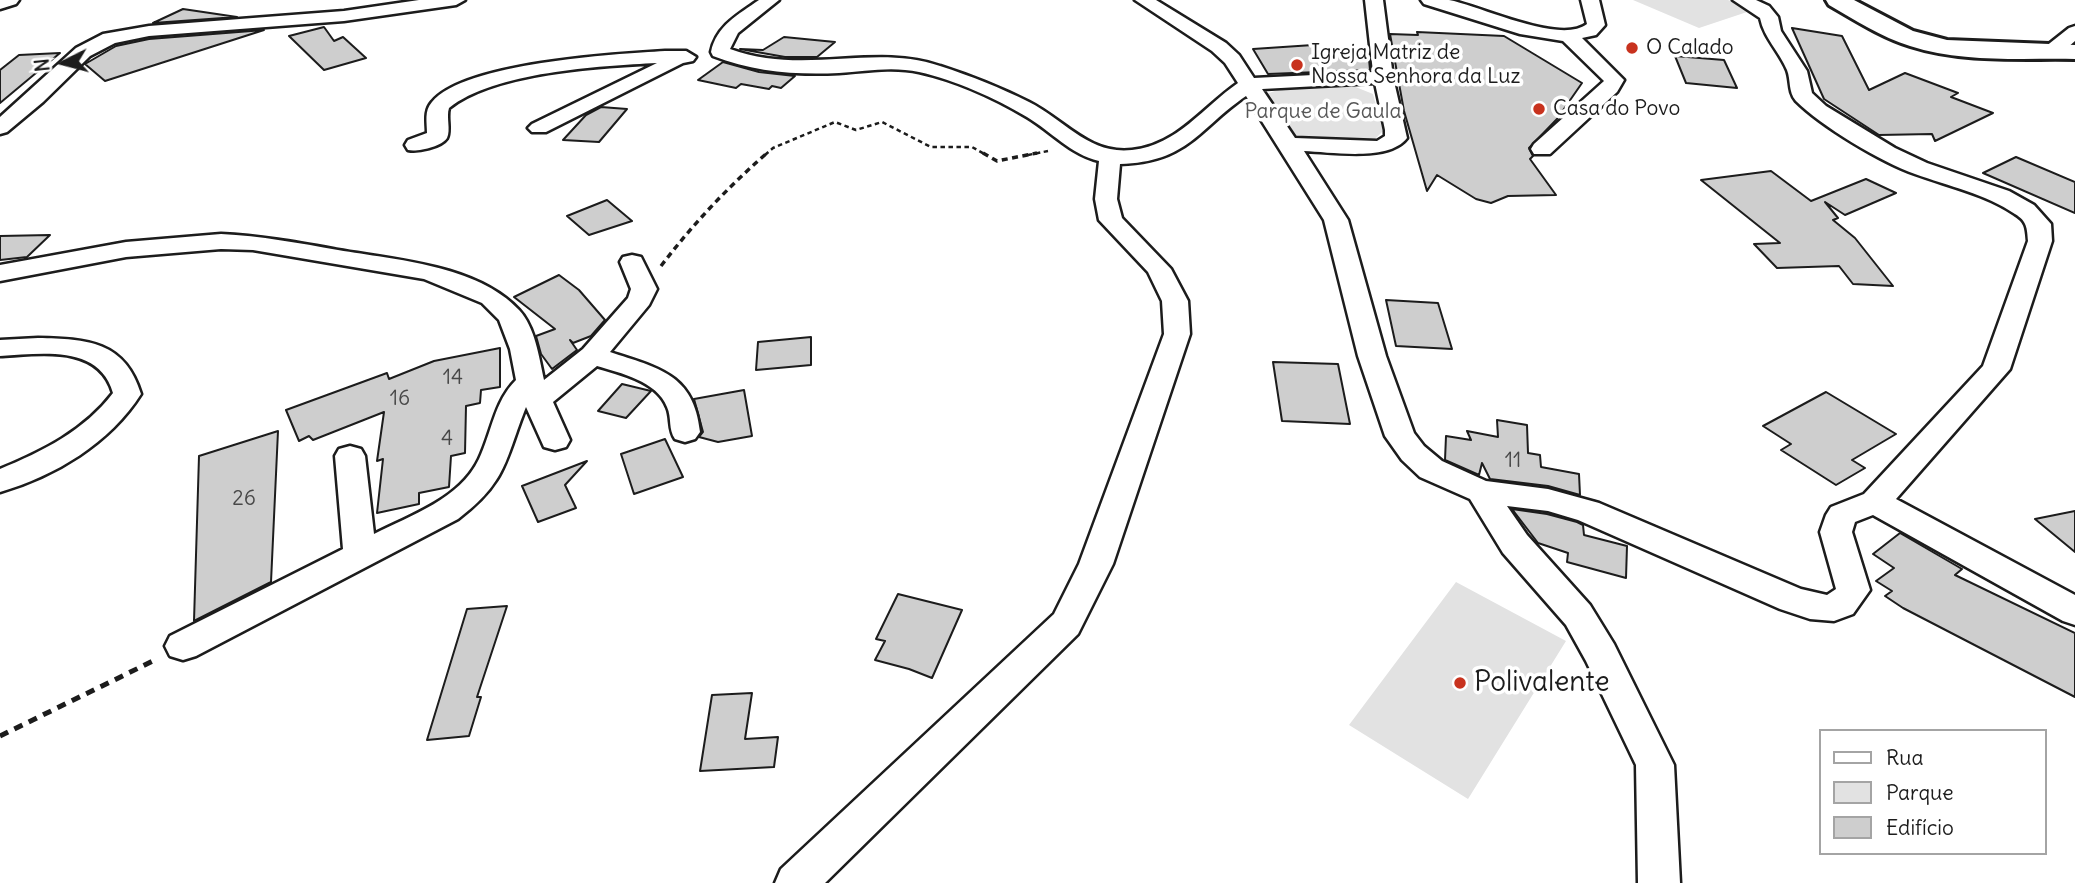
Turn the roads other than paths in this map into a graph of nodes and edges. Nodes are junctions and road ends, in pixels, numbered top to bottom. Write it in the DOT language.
graph roads {
  1 [pos="10,0"];
  2 [pos="456,0"];
  3 [pos="770,0"];
  4 [pos="1144,0"];
  5 [pos="1374,0"];
  6 [pos="1430,0"];
  7 [pos="1590,0"];
  8 [pos="1742,0"];
  9 [pos="1837,0"];
  10 [pos="0,4"];
  11 [pos="2075,32"];
  12 [pos="1569,36"];
  13 [pos="2064,51"];
  14 [pos="720,52"];
  15 [pos="687,57"];
  16 [pos="1383,77"];
  17 [pos="1251,84"];
  18 [pos="0,128"];
  19 [pos="539,128"];
  20 [pos="1288,144"];
  21 [pos="416,145"];
  22 [pos="1542,149"];
  23 [pos="1110,158"];
  24 [pos="632,262"];
  25 [pos="0,273"];
  26 [pos="0,348"];
  27 [pos="593,355"];
  28 [pos="534,390"];
  29 [pos="685,432"];
  30 [pos="555,440"];
  31 [pos="350,456"];
  32 [pos="0,481"];
  33 [pos="1480,491"];
  34 [pos="1875,502"];
  35 [pos="360,554"];
  36 [pos="2075,611"];
  37 [pos="183,646"];
  38 [pos="796,883"];
  39 [pos="1659,883"];
  1 -- 10 [label="street"];
  2 -- 18 [label="street"];
  3 -- 14 [label="street"];
  4 -- 17 [label="street"];
  5 -- 16 [label="street"];
  6 -- 12 [label="street"];
  7 -- 12 [label="street"];
  8 -- 34 [label="street"];
  9 -- 13 [label="main road"];
  11 -- 13 [label="street"];
  12 -- 22 [label="street"];
  14 -- 15 [label="street"];
  14 -- 23 [label="street"];
  15 -- 19 [label="street"];
  15 -- 21 [label="street"];
  16 -- 17 [label="street"];
  16 -- 20 [label="street"];
  17 -- 20 [label="street"];
  17 -- 23 [label="street"];
  20 -- 33 [label="street"];
  23 -- 38 [label="street"];
  24 -- 27 [label="street"];
  25 -- 28 [label="street"];
  26 -- 32 [label="street"];
  27 -- 28 [label="street"];
  27 -- 29 [label="street"];
  28 -- 30 [label="street"];
  28 -- 35 [label="street"];
  31 -- 35 [label="street"];
  33 -- 34 [label="street"];
  33 -- 39 [label="street"];
  34 -- 36 [label="street"];
  35 -- 37 [label="street"];
}
